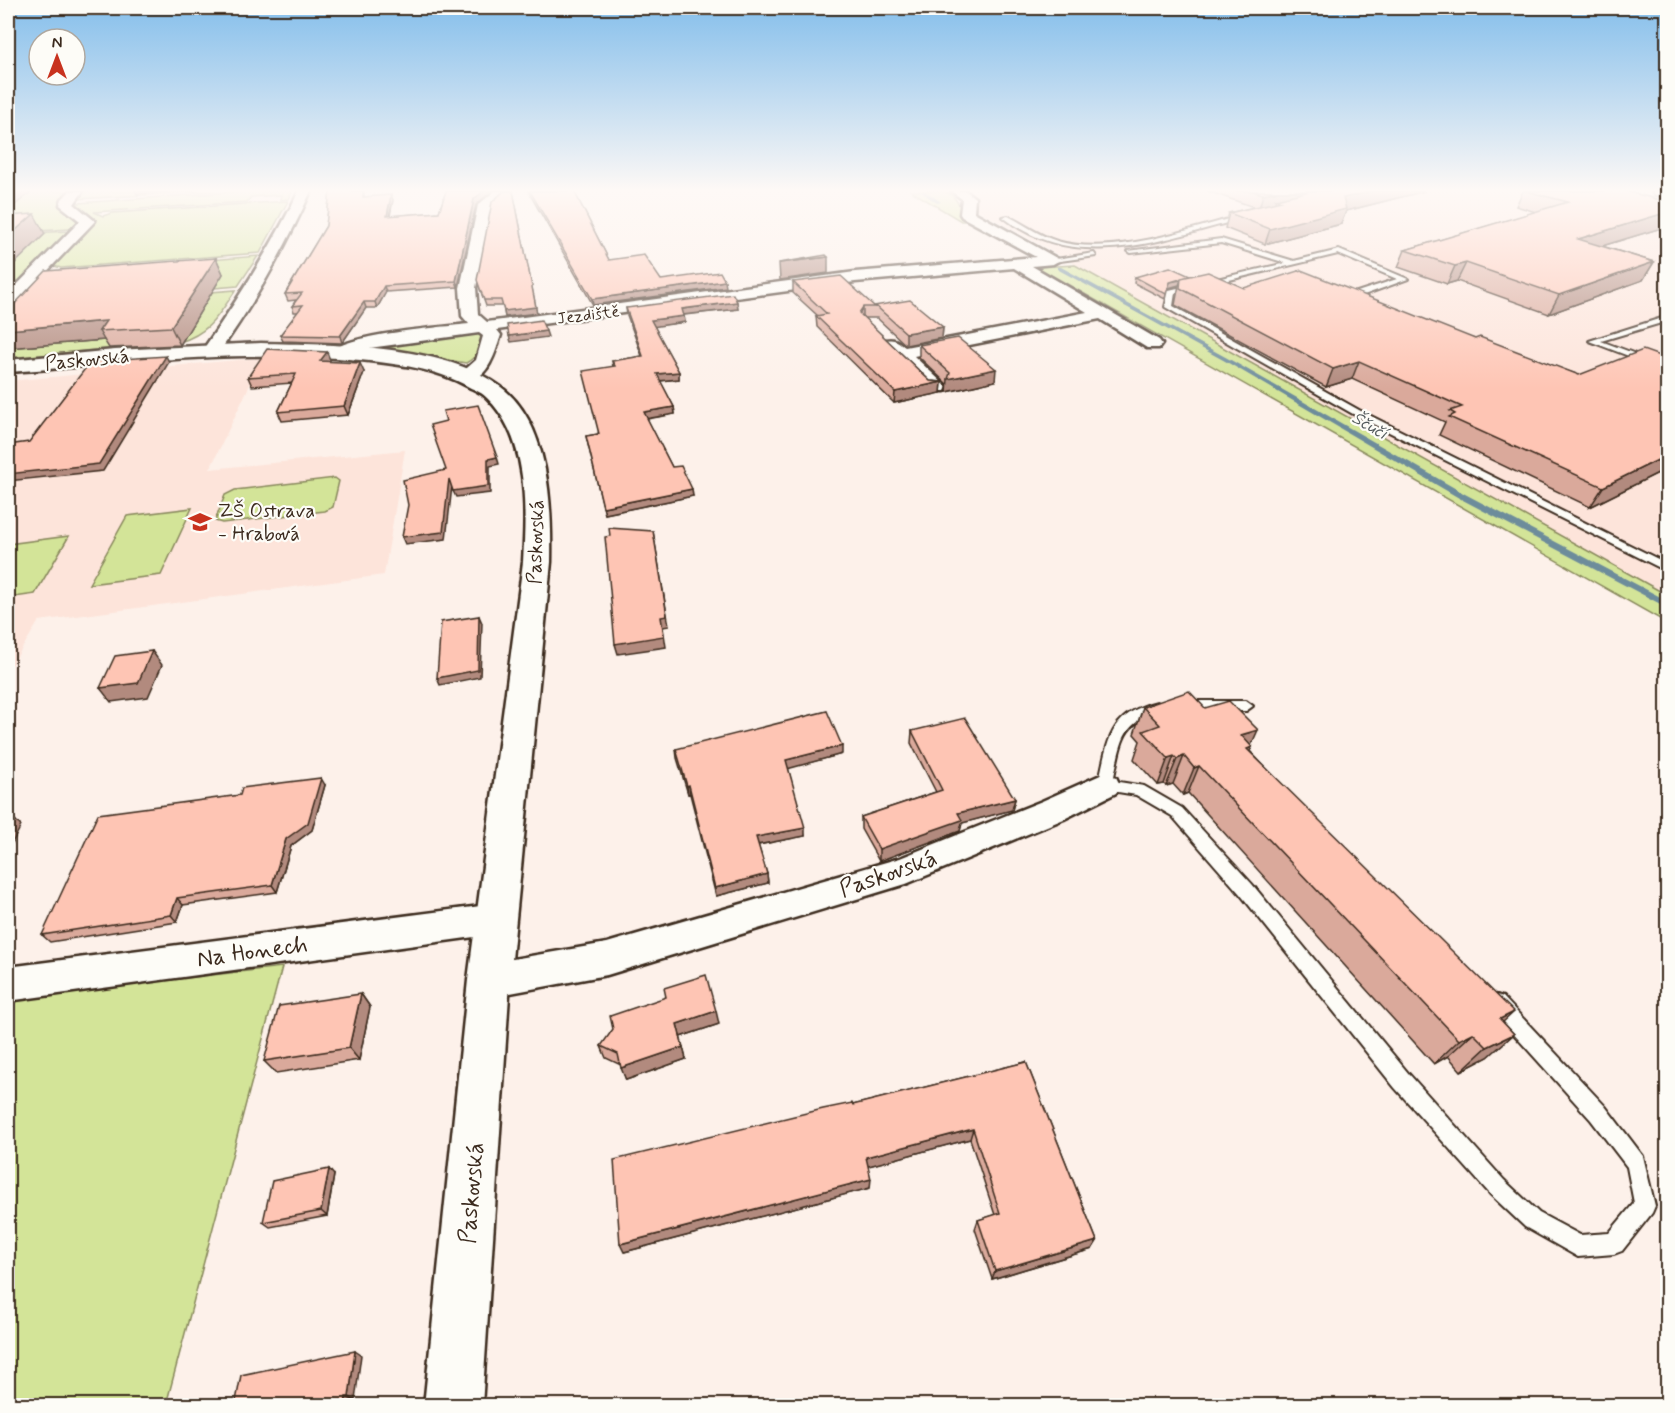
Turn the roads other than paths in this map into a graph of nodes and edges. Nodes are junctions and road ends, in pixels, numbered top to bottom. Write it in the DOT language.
graph roads {
  1 [pos="53,257"];
  2 [pos="271,257"];
  3 [pos="474,257"];
  4 [pos="1047,257"];
  5 [pos="1080,257"];
  6 [pos="1273,257"];
  7 [pos="1318,257"];
  8 [pos="1351,257"];
  9 [pos="1053,260"];
  10 [pos="1016,263"];
  11 [pos="1293,263"];
  12 [pos="8,303"];
  13 [pos="1375,304"];
  14 [pos="1102,314"];
  15 [pos="1668,318"];
  16 [pos="482,327"];
  17 [pos="877,331"];
  18 [pos="1153,344"];
  19 [pos="211,351"];
  20 [pos="341,352"];
  21 [pos="902,353"];
  22 [pos="8,366"];
  23 [pos="1668,369"];
  24 [pos="468,375"];
  25 [pos="938,387"];
  26 [pos="1668,568"];
  27 [pos="1246,706"];
  28 [pos="1105,785"];
  29 [pos="496,919"];
  30 [pos="489,980"];
  31 [pos="8,984"];
  32 [pos="1487,992"];
  33 [pos="453,1406"];
  1 -- 12 [label="street"];
  2 -- 19 [label="street"];
  3 -- 16 [label="street"];
  4 -- 9 [label="street"];
  5 -- 9 [label="lane"];
  6 -- 11 [label="lane"];
  7 -- 11 [label="lane"];
  8 -- 13 [label="lane"];
  9 -- 10 [label="street, Jezdiště"];
  10 -- 14 [label="street"];
  10 -- 16 [label="street, Jezdiště"];
  11 -- 26 [label="lane"];
  14 -- 18 [label="street"];
  14 -- 21 [label="street"];
  15 -- 23 [label="lane"];
  16 -- 20 [label="street, Jezdiště"];
  16 -- 24 [label="street"];
  17 -- 21 [label="street"];
  19 -- 20 [label="main road, Paskovská"];
  19 -- 22 [label="main road, Paskovská"];
  20 -- 24 [label="main road, Paskovská"];
  21 -- 25 [label="street"];
  24 -- 29 [label="main road, Paskovská"];
  27 -- 28 [label="lane"];
  28 -- 30 [label="street, Paskovská"];
  28 -- 32 [label="lane"];
  29 -- 30 [label="main road, Paskovská"];
  29 -- 31 [label="street, Na Honech"];
  30 -- 33 [label="main road, Paskovská"];
}
